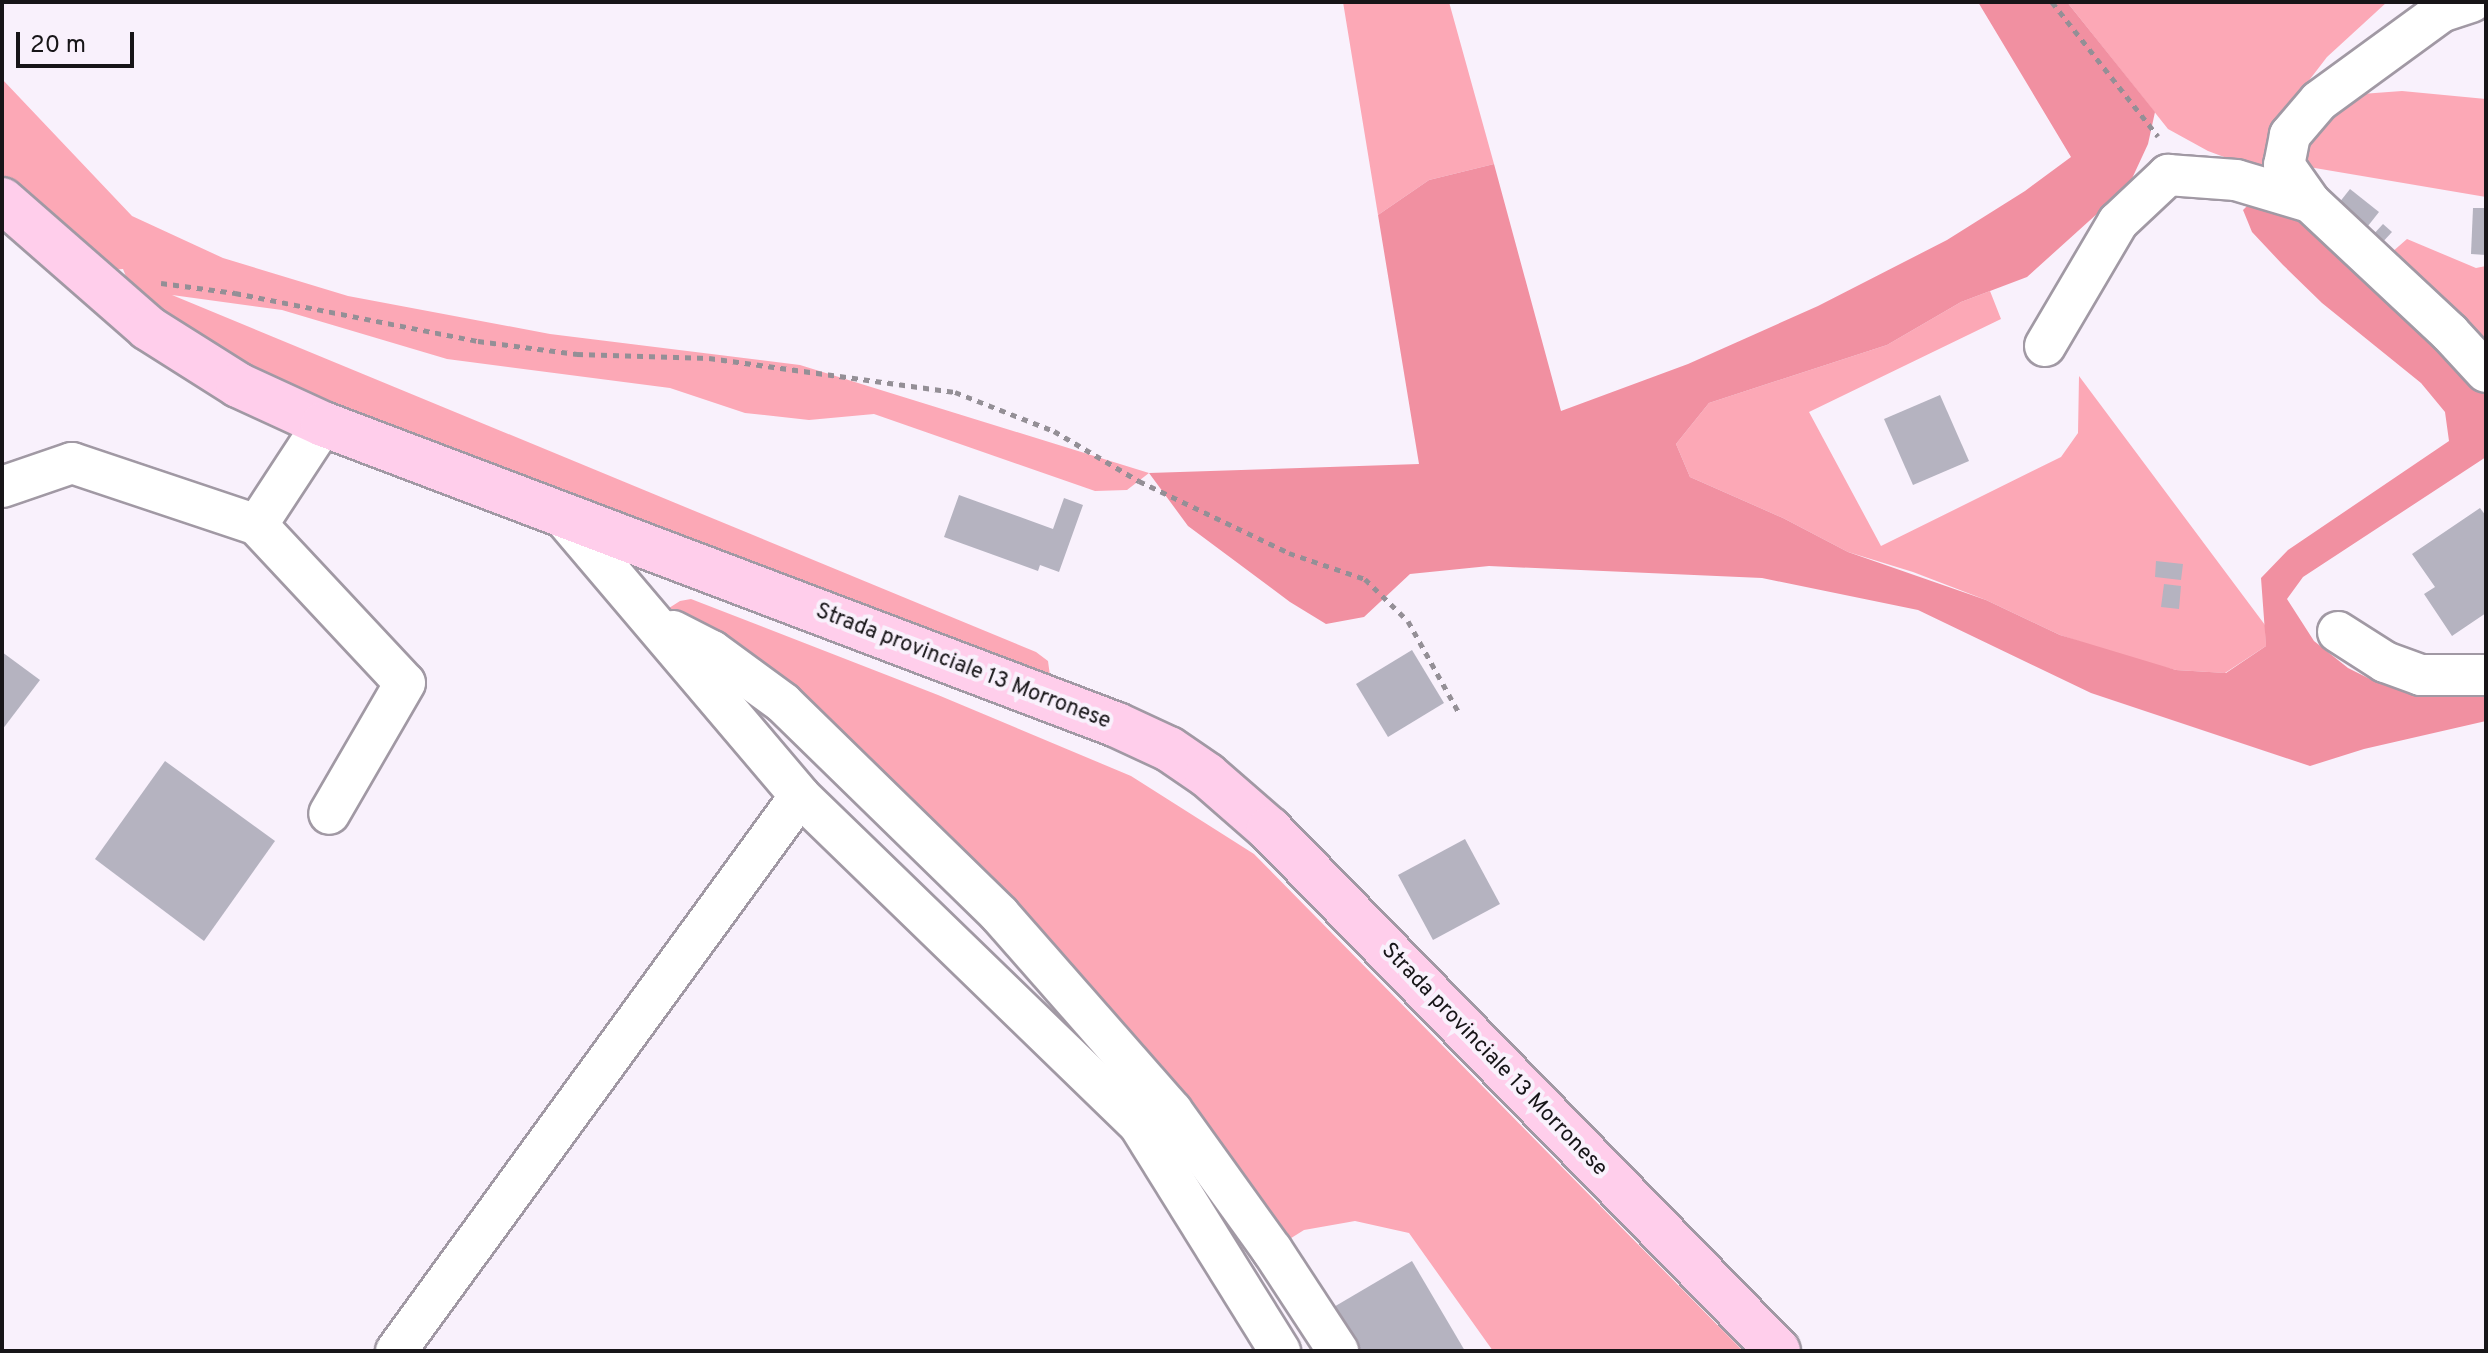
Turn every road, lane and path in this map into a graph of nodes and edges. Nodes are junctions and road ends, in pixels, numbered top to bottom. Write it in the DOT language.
graph roads {
  1 [pos="2052,2"];
  2 [pos="2471,2"];
  3 [pos="2191,177"];
  4 [pos="2,200"];
  5 [pos="2310,202"];
  6 [pos="105,290"];
  7 [pos="2045,346"];
  8 [pos="2486,372"];
  9 [pos="323,424"];
  10 [pos="2,487"];
  11 [pos="561,514"];
  12 [pos="257,525"];
  13 [pos="655,622"];
  14 [pos="2338,632"];
  15 [pos="2486,675"];
  16 [pos="1460,715"];
  17 [pos="800,796"];
  18 [pos="329,814"];
  19 [pos="396,1351"];
  20 [pos="1280,1351"];
  21 [pos="1338,1351"];
  22 [pos="1778,1351"];
  1 -- 3 [label="path"];
  2 -- 5 [label="street"];
  3 -- 5 [label="street"];
  3 -- 7 [label="street"];
  4 -- 6 [label="main road, Strada provinciale 13 Morronese"];
  5 -- 8 [label="street"];
  6 -- 9 [label="main road, Strada provinciale 13 Morronese"];
  6 -- 16 [label="path"];
  9 -- 11 [label="main road, Strada provinciale 13 Morronese"];
  9 -- 12 [label="street"];
  10 -- 12 [label="street"];
  11 -- 13 [label="street"];
  11 -- 22 [label="main road, Strada provinciale 13 Morronese"];
  12 -- 18 [label="street"];
  13 -- 17 [label="street"];
  13 -- 21 [label="street"];
  14 -- 15 [label="street"];
  17 -- 19 [label="street"];
  17 -- 20 [label="street"];
}
